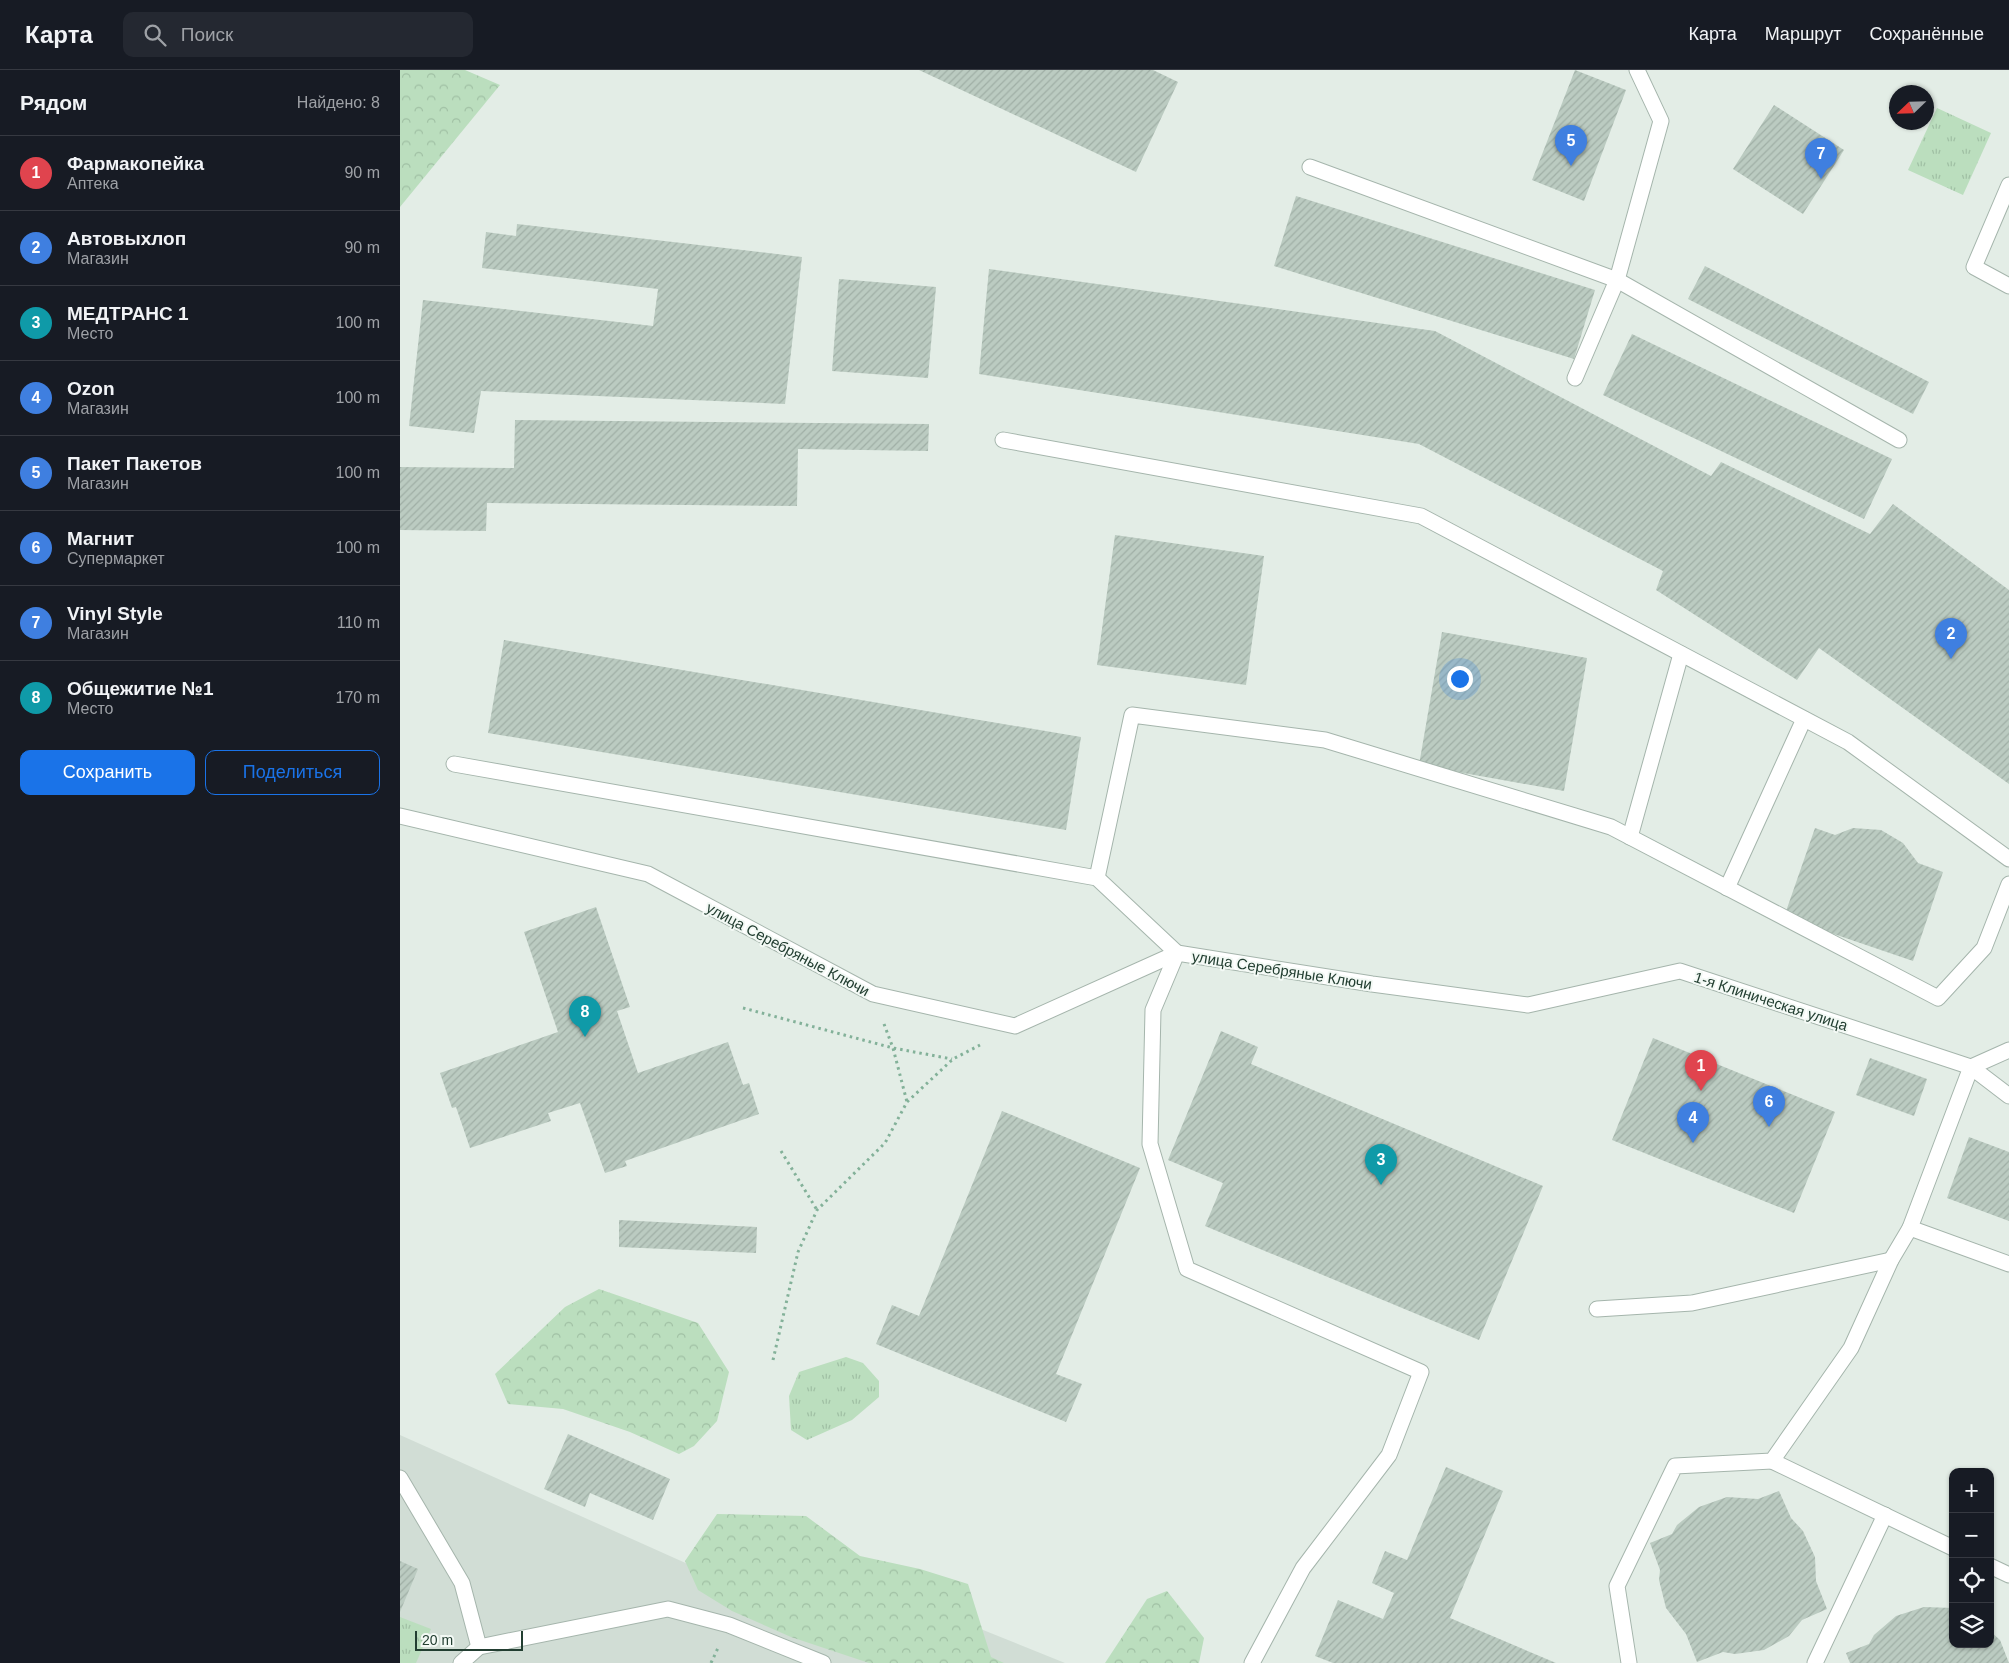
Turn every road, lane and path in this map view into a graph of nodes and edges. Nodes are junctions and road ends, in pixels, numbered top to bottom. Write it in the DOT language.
graph roads {
  1 [pos="1637,70"];
  2 [pos="1310,167"];
  3 [pos="2009,185"];
  4 [pos="1617,280"];
  5 [pos="2009,286"];
  6 [pos="1575,378"];
  7 [pos="1003,440"];
  8 [pos="1899,440"];
  9 [pos="1681,654"];
  10 [pos="1804,719"];
  11 [pos="454,764"];
  12 [pos="400,816"];
  13 [pos="1630,837"];
  14 [pos="2009,859"];
  15 [pos="1096,878"];
  16 [pos="2009,884"];
  17 [pos="1727,888"];
  18 [pos="1177,953"];
  19 [pos="873,994"];
  20 [pos="1528,1005"];
  21 [pos="743,1008"];
  22 [pos="893,1048"];
  23 [pos="2009,1050"];
  24 [pos="1971,1067"];
  25 [pos="2009,1096"];
  26 [pos="907,1102"];
  27 [pos="781,1151"];
  28 [pos="817,1210"];
  29 [pos="1910,1228"];
  30 [pos="1891,1260"];
  31 [pos="2009,1264"];
  32 [pos="1597,1309"];
  33 [pos="773,1360"];
  34 [pos="1772,1461"];
  35 [pos="400,1478"];
  36 [pos="1885,1515"];
  37 [pos="1949,1546"];
  38 [pos="1994,1568"];
  39 [pos="2009,1576"];
  40 [pos="479,1647"];
  41 [pos="1256,1662"];
  42 [pos="461,1663"];
  43 [pos="823,1663"];
  44 [pos="1629,1663"];
  45 [pos="1815,1663"];
  1 -- 4 [label="street"];
  2 -- 4 [label="street"];
  3 -- 5 [label="street"];
  4 -- 6 [label="street"];
  4 -- 8 [label="street"];
  7 -- 9 [label="street"];
  9 -- 10 [label="street"];
  9 -- 13 [label="street"];
  10 -- 14 [label="street"];
  10 -- 17 [label="street"];
  11 -- 15 [label="street"];
  12 -- 19 [label="street, улица Серебряные Ключи"];
  13 -- 15 [label="street"];
  13 -- 17 [label="street"];
  15 -- 18 [label="street"];
  16 -- 17 [label="street"];
  18 -- 19 [label="street, улица Серебряные Ключи"];
  18 -- 20 [label="street, улица Серебряные Ключи"];
  18 -- 41 [label="street"];
  19 -- 22 [label="path"];
  20 -- 24 [label="street, 1-я Клиническая улица"];
  21 -- 22 [label="path"];
  22 -- 26 [label="path"];
  22 -- 26 [label="path"];
  23 -- 24 [label="street"];
  24 -- 25 [label="street, 1-я Клиническая улица"];
  24 -- 29 [label="street"];
  26 -- 28 [label="path"];
  27 -- 28 [label="path"];
  28 -- 33 [label="path"];
  29 -- 30 [label="street"];
  29 -- 31 [label="street"];
  30 -- 32 [label="street"];
  30 -- 34 [label="street"];
  34 -- 36 [label="street"];
  34 -- 44 [label="street"];
  35 -- 40 [label="street"];
  36 -- 37 [label="street"];
  36 -- 45 [label="street"];
  38 -- 39 [label="street"];
  40 -- 42 [label="street"];
  40 -- 43 [label="street"];
}
